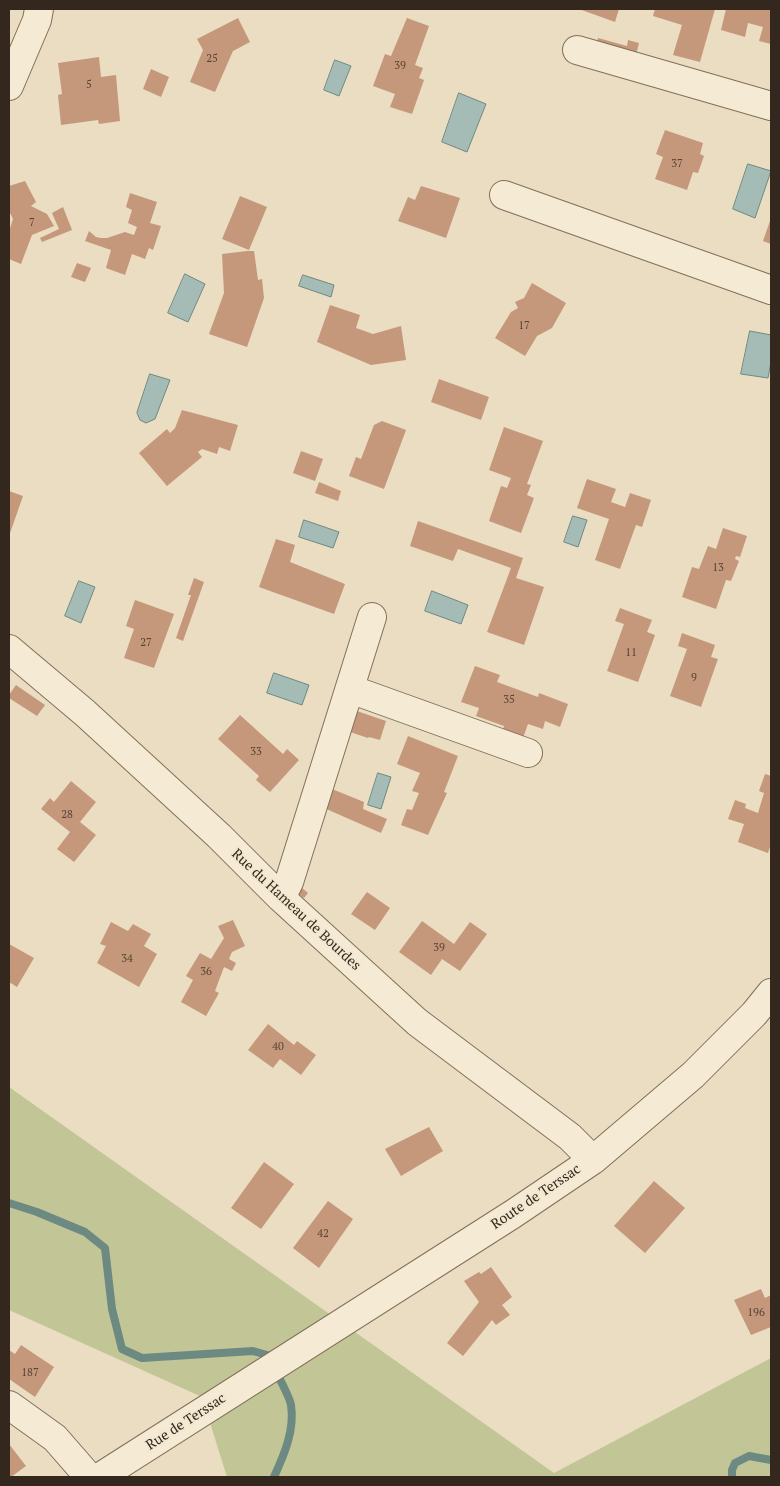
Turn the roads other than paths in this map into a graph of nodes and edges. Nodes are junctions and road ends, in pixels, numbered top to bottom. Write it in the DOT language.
graph roads {
  1 [pos="40,9"];
  2 [pos="577,50"];
  3 [pos="9,86"];
  4 [pos="771,106"];
  5 [pos="504,195"];
  6 [pos="771,290"];
  7 [pos="372,617"];
  8 [pos="9,649"];
  9 [pos="350,689"];
  10 [pos="528,753"];
  11 [pos="281,898"];
  12 [pos="771,993"];
  13 [pos="593,1160"];
  14 [pos="273,1367"];
  15 [pos="9,1405"];
  16 [pos="89,1477"];
  17 [pos="100,1477"];
  1 -- 3 [label="street"];
  2 -- 4 [label="street"];
  5 -- 6 [label="street"];
  7 -- 9 [label="street"];
  8 -- 11 [label="street, Rue du Hameau de Bourdes"];
  9 -- 10 [label="street"];
  9 -- 11 [label="street"];
  11 -- 13 [label="street, Rue du Hameau de Bourdes"];
  12 -- 13 [label="street, Route de Terssac"];
  13 -- 14 [label="street, Route de Terssac"];
  14 -- 17 [label="street, Rue de Terssac"];
  15 -- 16 [label="street"];
}
